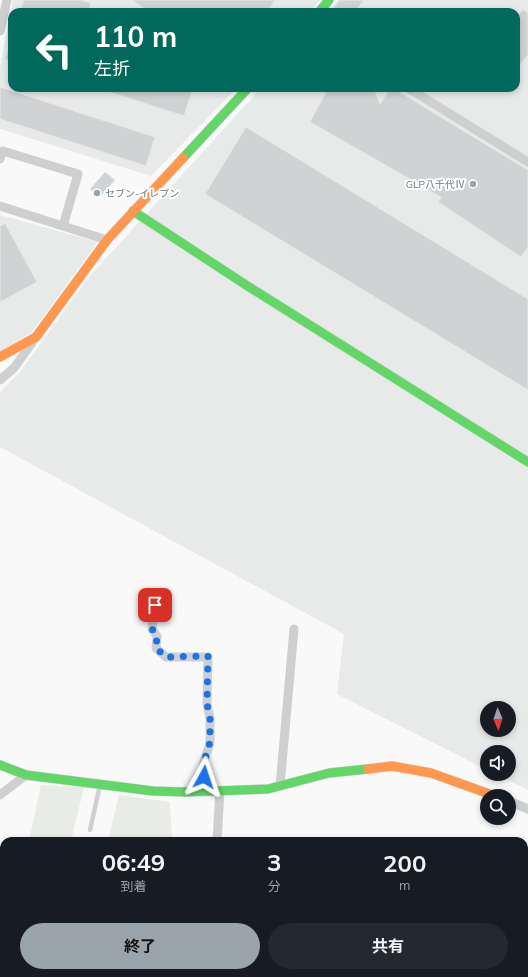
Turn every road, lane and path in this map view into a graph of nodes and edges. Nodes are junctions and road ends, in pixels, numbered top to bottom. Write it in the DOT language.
graph roads {
  1 [pos="7,0"];
  2 [pos="329,0"];
  3 [pos="322,8"];
  4 [pos="0,31"];
  5 [pos="244,92"];
  6 [pos="414,92"];
  7 [pos="0,159"];
  8 [pos="528,162"];
  9 [pos="0,206"];
  10 [pos="133,211"];
  11 [pos="63,226"];
  12 [pos="106,240"];
  13 [pos="36,337"];
  14 [pos="0,357"];
  15 [pos="0,380"];
  16 [pos="528,462"];
  17 [pos="156,592"];
  18 [pos="294,629"];
  19 [pos="0,765"];
  20 [pos="26,775"];
  21 [pos="100,785"];
  22 [pos="280,786"];
  23 [pos="480,791"];
  24 [pos="203,792"];
  25 [pos="220,792"];
  26 [pos="0,794"];
  27 [pos="516,805"];
  28 [pos="528,809"];
  29 [pos="90,830"];
  30 [pos="217,837"];
  1 -- 4 [label="street"];
  2 -- 3 [label="street"];
  5 -- 10 [label="street"];
  6 -- 8 [label="street"];
  7 -- 11 [label="street"];
  9 -- 11 [label="street"];
  10 -- 12 [label="street"];
  10 -- 16 [label="street"];
  11 -- 12 [label="street"];
  12 -- 13 [label="street"];
  13 -- 14 [label="street"];
  13 -- 15 [label="street"];
  17 -- 24 [label="street"];
  18 -- 22 [label="street"];
  19 -- 20 [label="street"];
  20 -- 21 [label="street"];
  20 -- 26 [label="street"];
  21 -- 24 [label="street"];
  21 -- 29 [label="lane"];
  22 -- 23 [label="street"];
  22 -- 25 [label="street"];
  24 -- 25 [label="street"];
  25 -- 30 [label="street"];
  27 -- 28 [label="street"];
}
